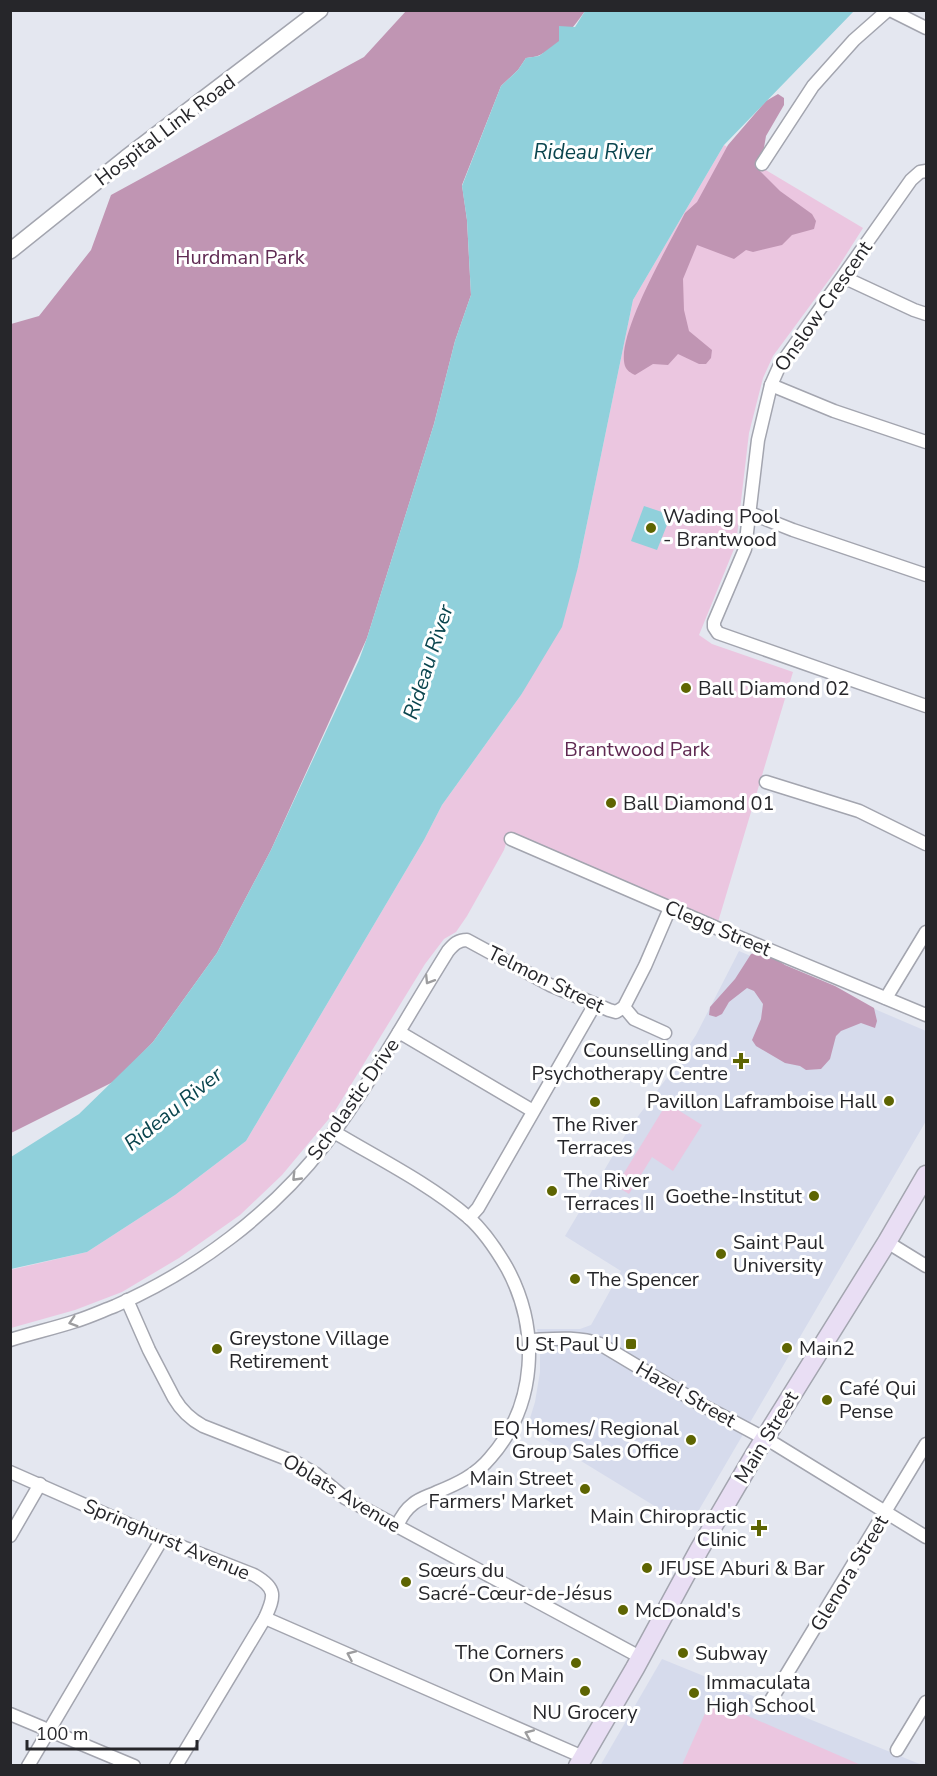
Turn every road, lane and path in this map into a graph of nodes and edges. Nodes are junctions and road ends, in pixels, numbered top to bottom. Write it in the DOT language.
graph roads {
  1 [pos="320,10"];
  2 [pos="889,10"];
  3 [pos="927,28"];
  4 [pos="762,164"];
  5 [pos="927,171"];
  6 [pos="10,251"];
  7 [pos="843,277"];
  8 [pos="927,314"];
  9 [pos="771,386"];
  10 [pos="927,442"];
  11 [pos="750,513"];
  12 [pos="927,575"];
  13 [pos="927,706"];
  14 [pos="766,782"];
  15 [pos="511,839"];
  16 [pos="927,844"];
  17 [pos="670,908"];
  18 [pos="927,932"];
  19 [pos="467,940"];
  20 [pos="886,998"];
  21 [pos="595,1004"];
  22 [pos="624,1007"];
  23 [pos="927,1015"];
  24 [pos="399,1032"];
  25 [pos="665,1033"];
  26 [pos="533,1111"];
  27 [pos="334,1132"];
  28 [pos="927,1175"];
  29 [pos="469,1218"];
  30 [pos="886,1242"];
  31 [pos="927,1266"];
  32 [pos="127,1300"];
  33 [pos="10,1340"];
  34 [pos="529,1340"];
  35 [pos="764,1438"];
  36 [pos="927,1444"];
  37 [pos="10,1472"];
  38 [pos="40,1484"];
  39 [pos="886,1513"];
  40 [pos="397,1526"];
  41 [pos="10,1536"];
  42 [pos="927,1537"];
  43 [pos="162,1539"];
  44 [pos="265,1618"];
  45 [pos="640,1657"];
  46 [pos="771,1700"];
  47 [pos="927,1702"];
  48 [pos="10,1714"];
  49 [pos="48,1730"];
  50 [pos="897,1750"];
  51 [pos="580,1761"];
  52 [pos="28,1766"];
  53 [pos="134,1766"];
  54 [pos="176,1766"];
  1 -- 6 [label="street, Hospital Link Road"];
  2 -- 3 [label="street"];
  2 -- 4 [label="street"];
  5 -- 7 [label="street, Onslow Crescent"];
  7 -- 8 [label="street"];
  7 -- 9 [label="street, Onslow Crescent"];
  9 -- 10 [label="street"];
  9 -- 11 [label="street, Onslow Crescent"];
  11 -- 12 [label="street"];
  11 -- 13 [label="street, Onslow Crescent"];
  14 -- 16 [label="street"];
  15 -- 17 [label="street, Clegg Street"];
  17 -- 20 [label="street, Clegg Street"];
  17 -- 22 [label="street, Telmon Street"];
  18 -- 20 [label="street"];
  19 -- 21 [label="street, Telmon Street"];
  19 -- 24 [label="street, Scholastic Drive, one-way"];
  20 -- 23 [label="street, Clegg Street"];
  21 -- 22 [label="street, Telmon Street"];
  21 -- 26 [label="street"];
  22 -- 25 [label="street"];
  24 -- 26 [label="street"];
  24 -- 27 [label="street, Scholastic Drive"];
  26 -- 29 [label="street"];
  27 -- 29 [label="street"];
  27 -- 32 [label="street, Scholastic Drive, one-way"];
  28 -- 30 [label="main road, Main Street"];
  29 -- 34 [label="street"];
  30 -- 31 [label="street"];
  30 -- 35 [label="main road, Main Street"];
  32 -- 33 [label="street, Scholastic Drive, one-way"];
  32 -- 40 [label="street, Oblats Avenue"];
  34 -- 35 [label="street, Hazel Street"];
  34 -- 40 [label="street"];
  35 -- 39 [label="street, Hazel Street"];
  35 -- 45 [label="main road, Main Street"];
  36 -- 39 [label="street, Glenora Street"];
  37 -- 38 [label="street, Springhurst Avenue"];
  38 -- 41 [label="street"];
  38 -- 43 [label="street, Springhurst Avenue"];
  39 -- 42 [label="street, Hazel Street"];
  39 -- 46 [label="street, Glenora Street"];
  40 -- 45 [label="street, Oblats Avenue"];
  43 -- 44 [label="street, Springhurst Avenue"];
  43 -- 49 [label="street"];
  51 -- 44 [label="street, one-way"];
  44 -- 54 [label="street, Springhurst Avenue"];
  45 -- 51 [label="main road, Main Street"];
  47 -- 50 [label="street"];
  48 -- 49 [label="street"];
  49 -- 52 [label="street"];
  49 -- 53 [label="street"];
}
